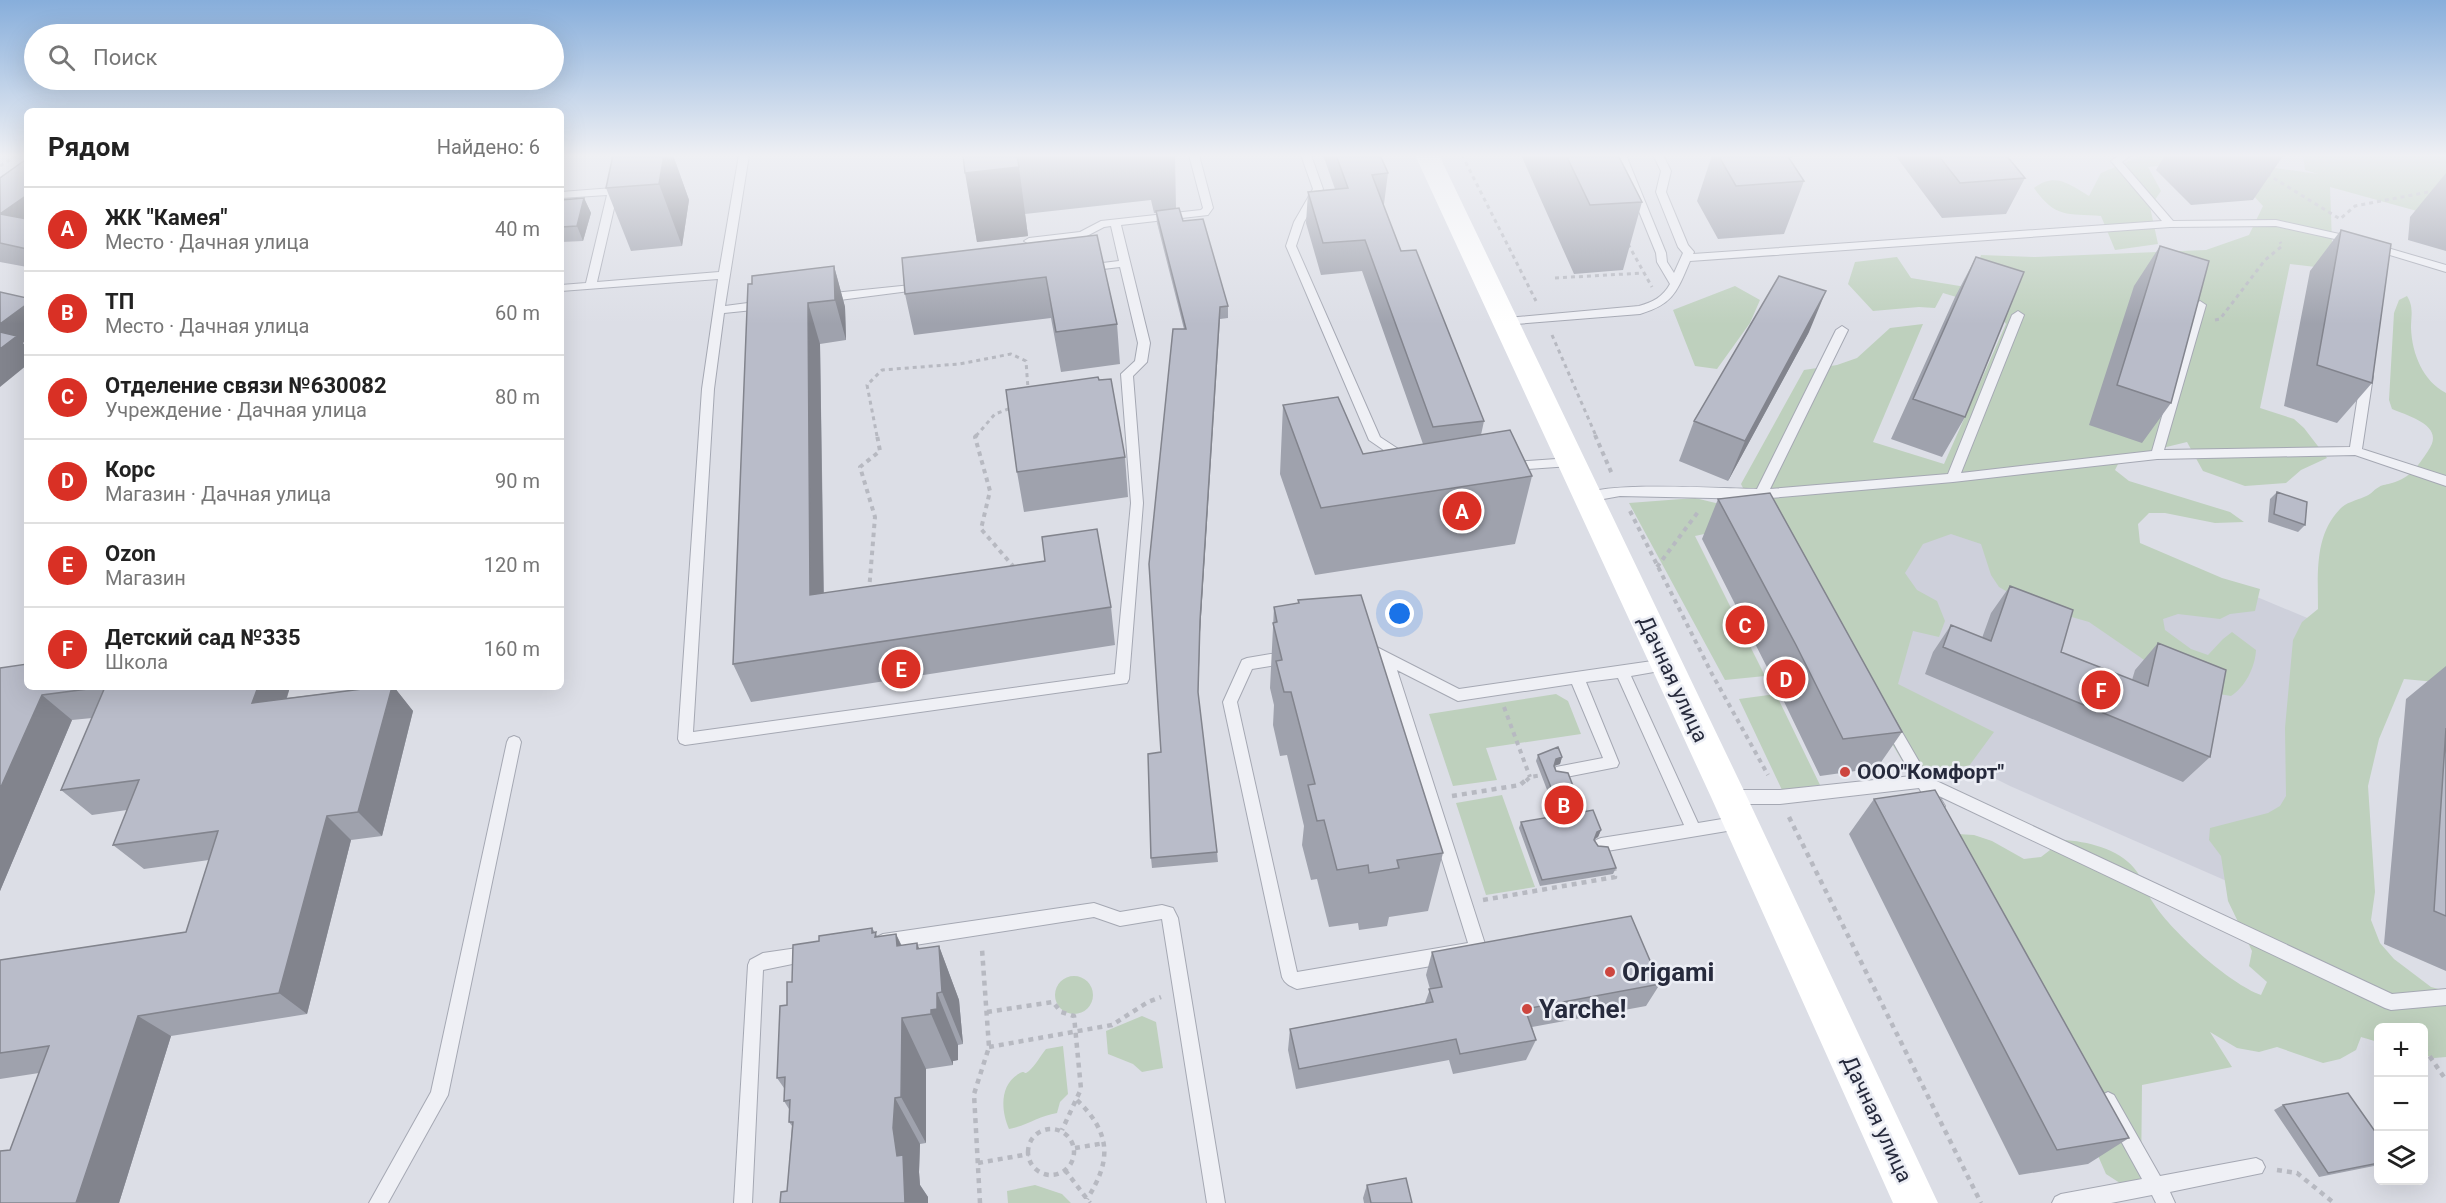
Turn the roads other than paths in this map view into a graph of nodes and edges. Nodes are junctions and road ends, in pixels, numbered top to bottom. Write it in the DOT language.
graph roads {
  1 [pos="609,211"];
  2 [pos="735,211"];
  3 [pos="1205,211"];
  4 [pos="1305,211"];
  5 [pos="1454,211"];
  6 [pos="1644,211"];
  7 [pos="1669,211"];
  8 [pos="2159,211"];
  9 [pos="1115,223"];
  10 [pos="2170,224"];
  11 [pos="1029,241"];
  12 [pos="1686,258"];
  13 [pos="1126,264"];
  14 [pos="1079,269"];
  15 [pos="2446,269"];
  16 [pos="724,275"];
  17 [pos="1675,283"];
  18 [pos="591,285"];
  19 [pos="928,286"];
  20 [pos="564,288"];
  21 [pos="812,299"];
  22 [pos="777,303"];
  23 [pos="2200,305"];
  24 [pos="719,310"];
  25 [pos="2018,315"];
  26 [pos="1507,322"];
  27 [pos="1842,330"];
  28 [pos="2369,359"];
  29 [pos="2356,451"];
  30 [pos="2157,455"];
  31 [pos="1571,462"];
  32 [pos="1421,466"];
  33 [pos="1499,467"];
  34 [pos="1953,478"];
  35 [pos="2446,481"];
  36 [pos="1603,494"];
  37 [pos="1761,494"];
  38 [pos="1778,525"];
  39 [pos="1349,648"];
  40 [pos="1305,655"];
  41 [pos="1386,658"];
  42 [pos="1666,665"];
  43 [pos="1622,672"];
  44 [pos="1577,678"];
  45 [pos="1881,708"];
  46 [pos="514,742"];
  47 [pos="1561,772"];
  48 [pos="1922,781"];
  49 [pos="1734,810"];
  50 [pos="1946,822"];
  51 [pos="1694,830"];
  52 [pos="1603,844"];
  53 [pos="868,945"];
  54 [pos="825,952"];
  55 [pos="2446,998"];
  56 [pos="2098,1084"];
  57 [pos="2256,1167"];
  58 [pos="2157,1185"];
  59 [pos="378,1203"];
  60 [pos="742,1203"];
  61 [pos="1216,1203"];
  62 [pos="1916,1203"];
  63 [pos="2061,1203"];
  64 [pos="2166,1203"];
  1 -- 18 [label="lane"];
  2 -- 16 [label="lane"];
  3 -- 9 [label="lane"];
  4 -- 32 [label="lane"];
  5 -- 26 [label="street, Дачная улица"];
  6 -- 17 [label="lane"];
  7 -- 12 [label="lane"];
  8 -- 10 [label="lane"];
  9 -- 11 [label="lane"];
  9 -- 13 [label="lane"];
  10 -- 12 [label="lane"];
  10 -- 15 [label="lane"];
  12 -- 17 [label="lane"];
  13 -- 14 [label="lane"];
  13 -- 24 [label="lane"];
  16 -- 18 [label="lane"];
  16 -- 24 [label="lane"];
  17 -- 26 [label="lane"];
  18 -- 20 [label="lane"];
  19 -- 21 [label="lane"];
  22 -- 24 [label="lane"];
  23 -- 30 [label="lane"];
  25 -- 34 [label="lane"];
  26 -- 31 [label="street, Дачная улица"];
  27 -- 37 [label="lane"];
  28 -- 29 [label="lane"];
  29 -- 30 [label="lane"];
  29 -- 35 [label="lane"];
  30 -- 34 [label="lane"];
  31 -- 33 [label="lane"];
  31 -- 36 [label="street, Дачная улица"];
  34 -- 37 [label="lane"];
  36 -- 37 [label="lane"];
  36 -- 42 [label="street, Дачная улица"];
  37 -- 38 [label="lane"];
  39 -- 41 [label="lane"];
  40 -- 41 [label="lane"];
  41 -- 44 [label="lane"];
  42 -- 43 [label="lane"];
  42 -- 49 [label="street, Дачная улица"];
  43 -- 44 [label="lane"];
  43 -- 51 [label="lane"];
  44 -- 47 [label="lane"];
  45 -- 48 [label="lane"];
  46 -- 59 [label="lane"];
  48 -- 49 [label="lane"];
  48 -- 50 [label="lane"];
  48 -- 55 [label="lane"];
  49 -- 51 [label="lane"];
  49 -- 62 [label="street, Дачная улица"];
  51 -- 52 [label="lane"];
  53 -- 61 [label="lane"];
  54 -- 60 [label="lane"];
  56 -- 58 [label="lane"];
  57 -- 58 [label="lane"];
  58 -- 63 [label="lane"];
  58 -- 64 [label="lane"];
}
